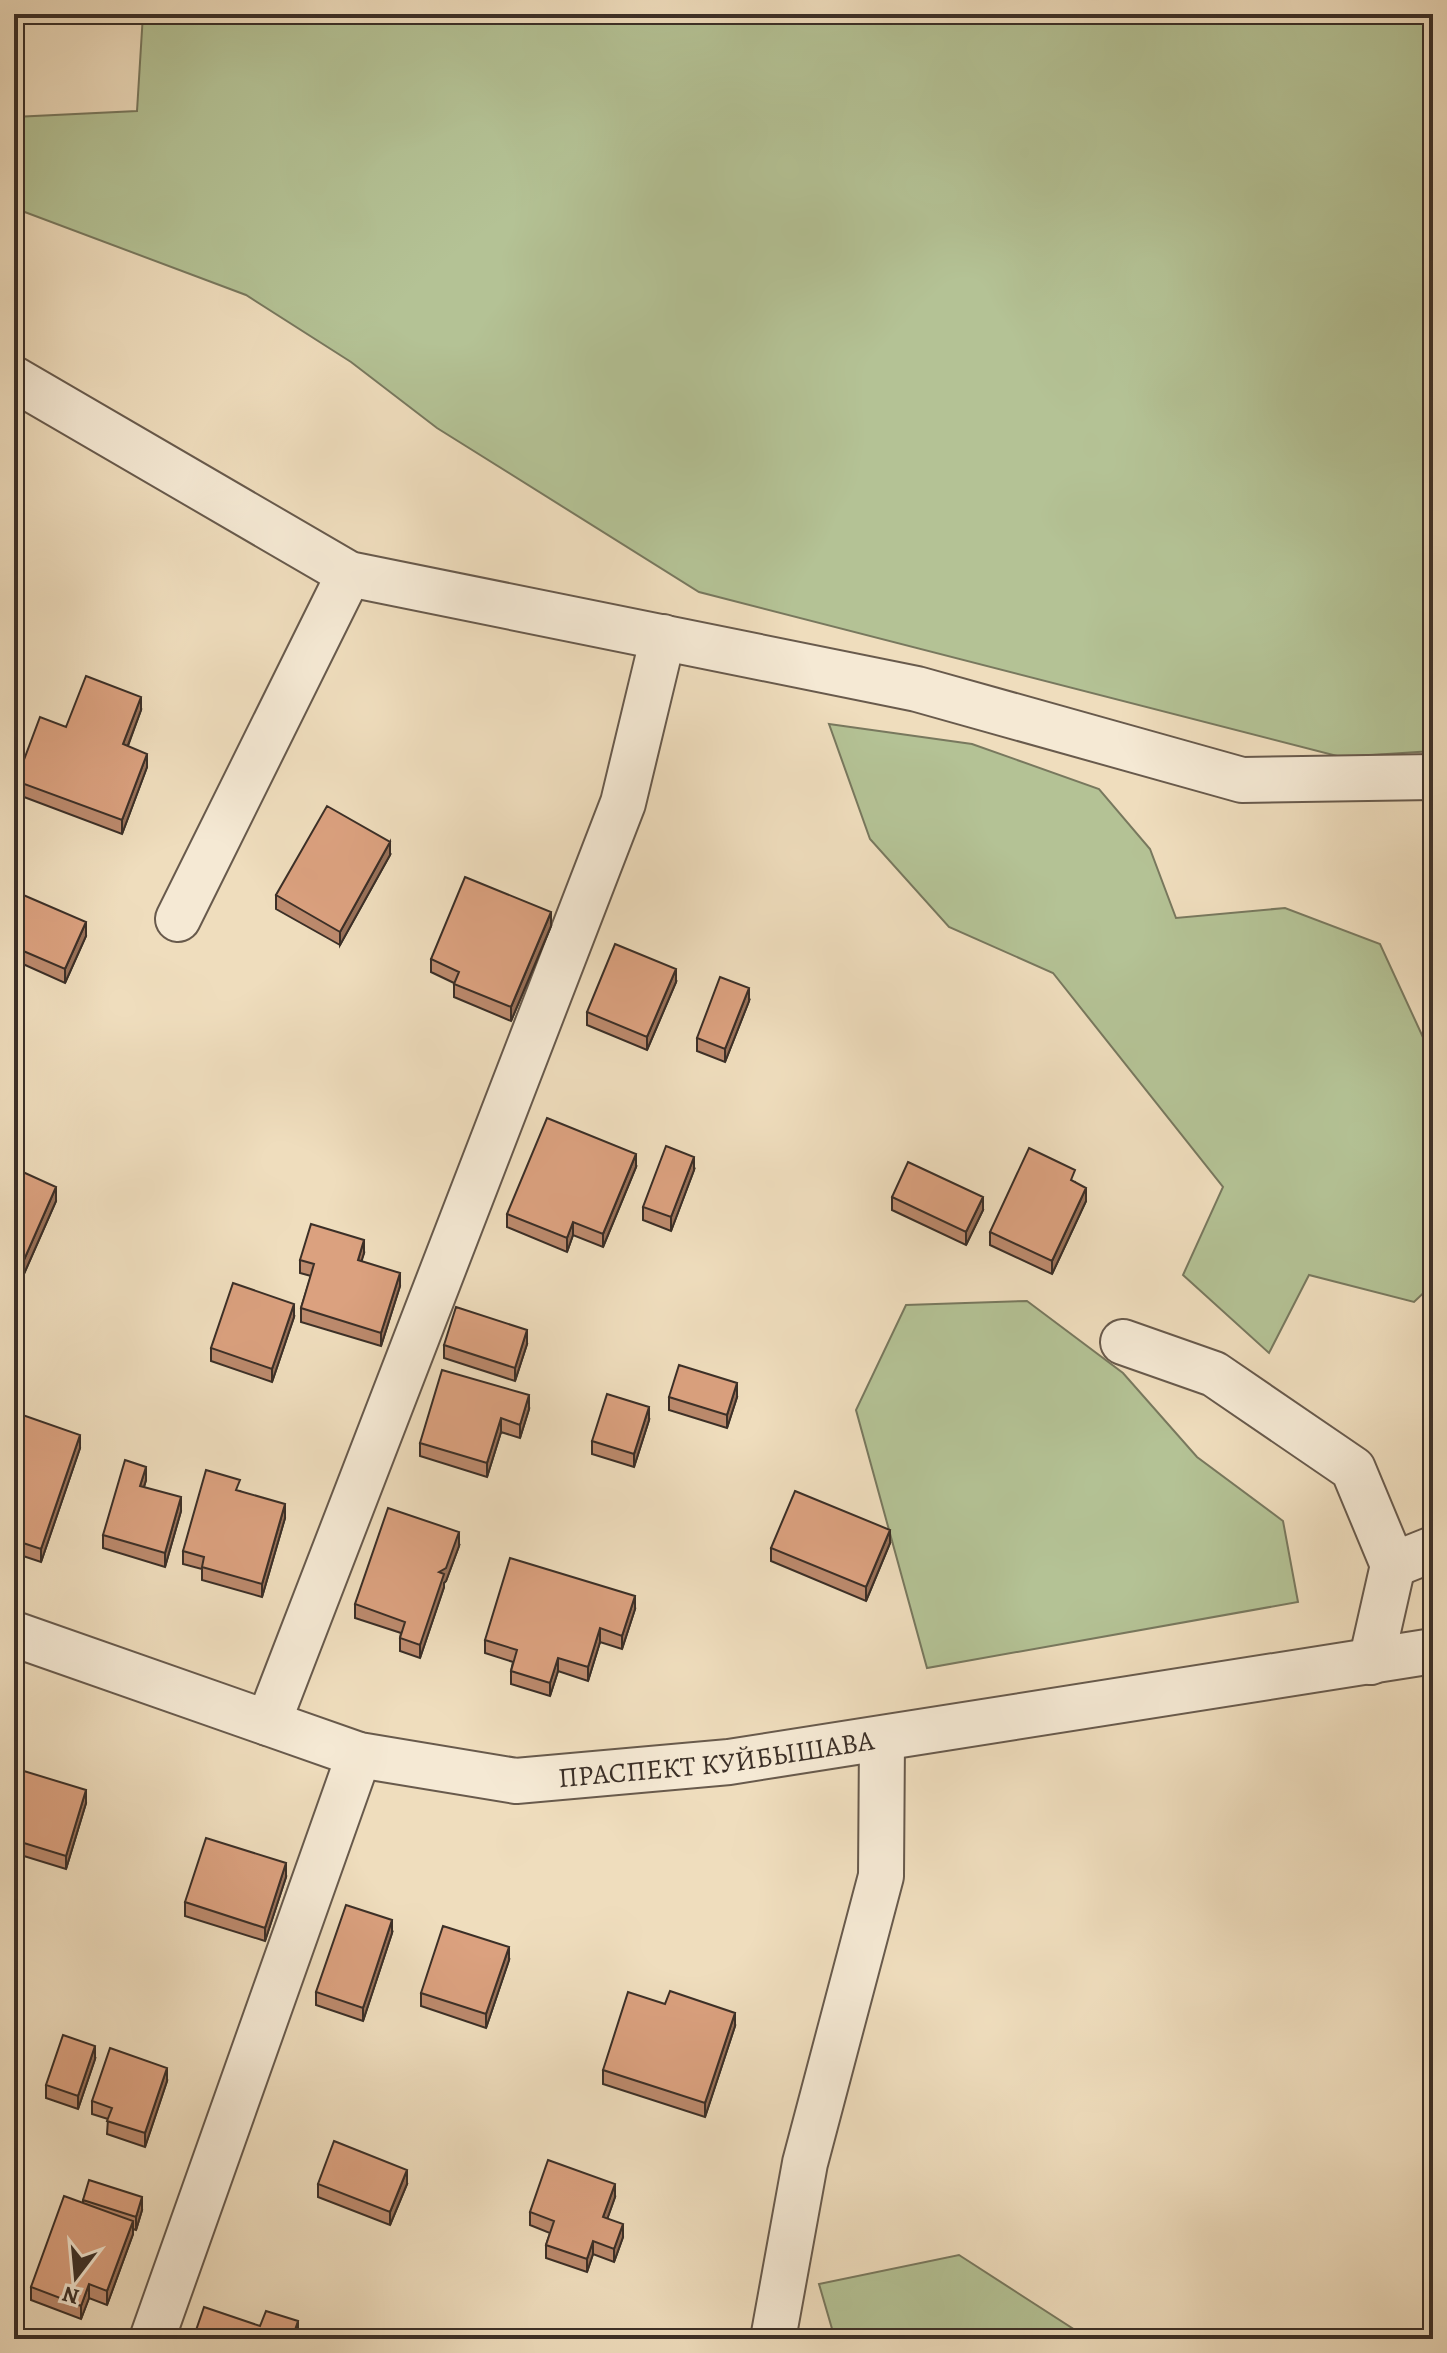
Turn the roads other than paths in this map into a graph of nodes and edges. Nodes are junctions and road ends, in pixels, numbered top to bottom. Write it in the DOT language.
graph roads {
  1 [pos="14,379"];
  2 [pos="349,574"];
  3 [pos="663,637"];
  4 [pos="1433,777"];
  5 [pos="178,919"];
  6 [pos="1123,1342"];
  7 [pos="1433,1549"];
  8 [pos="1393,1565"];
  9 [pos="14,1634"];
  10 [pos="1433,1651"];
  11 [pos="1371,1662"];
  12 [pos="268,1723"];
  13 [pos="882,1740"];
  14 [pos="359,1755"];
  15 [pos="152,2339"];
  16 [pos="773,2339"];
  1 -- 2 [label="street"];
  2 -- 3 [label="street"];
  2 -- 5 [label="street"];
  3 -- 4 [label="street"];
  3 -- 12 [label="street"];
  6 -- 8 [label="street"];
  7 -- 8 [label="street"];
  8 -- 11 [label="street"];
  9 -- 12 [label="street, ПРАСПЕКТ КУЙБЫШАВА"];
  10 -- 11 [label="street, ПРАСПЕКТ КУЙБЫШАВА"];
  11 -- 13 [label="street, ПРАСПЕКТ КУЙБЫШАВА"];
  12 -- 14 [label="street, ПРАСПЕКТ КУЙБЫШАВА"];
  13 -- 14 [label="street, ПРАСПЕКТ КУЙБЫШАВА"];
  13 -- 16 [label="street"];
  14 -- 15 [label="street"];
}
